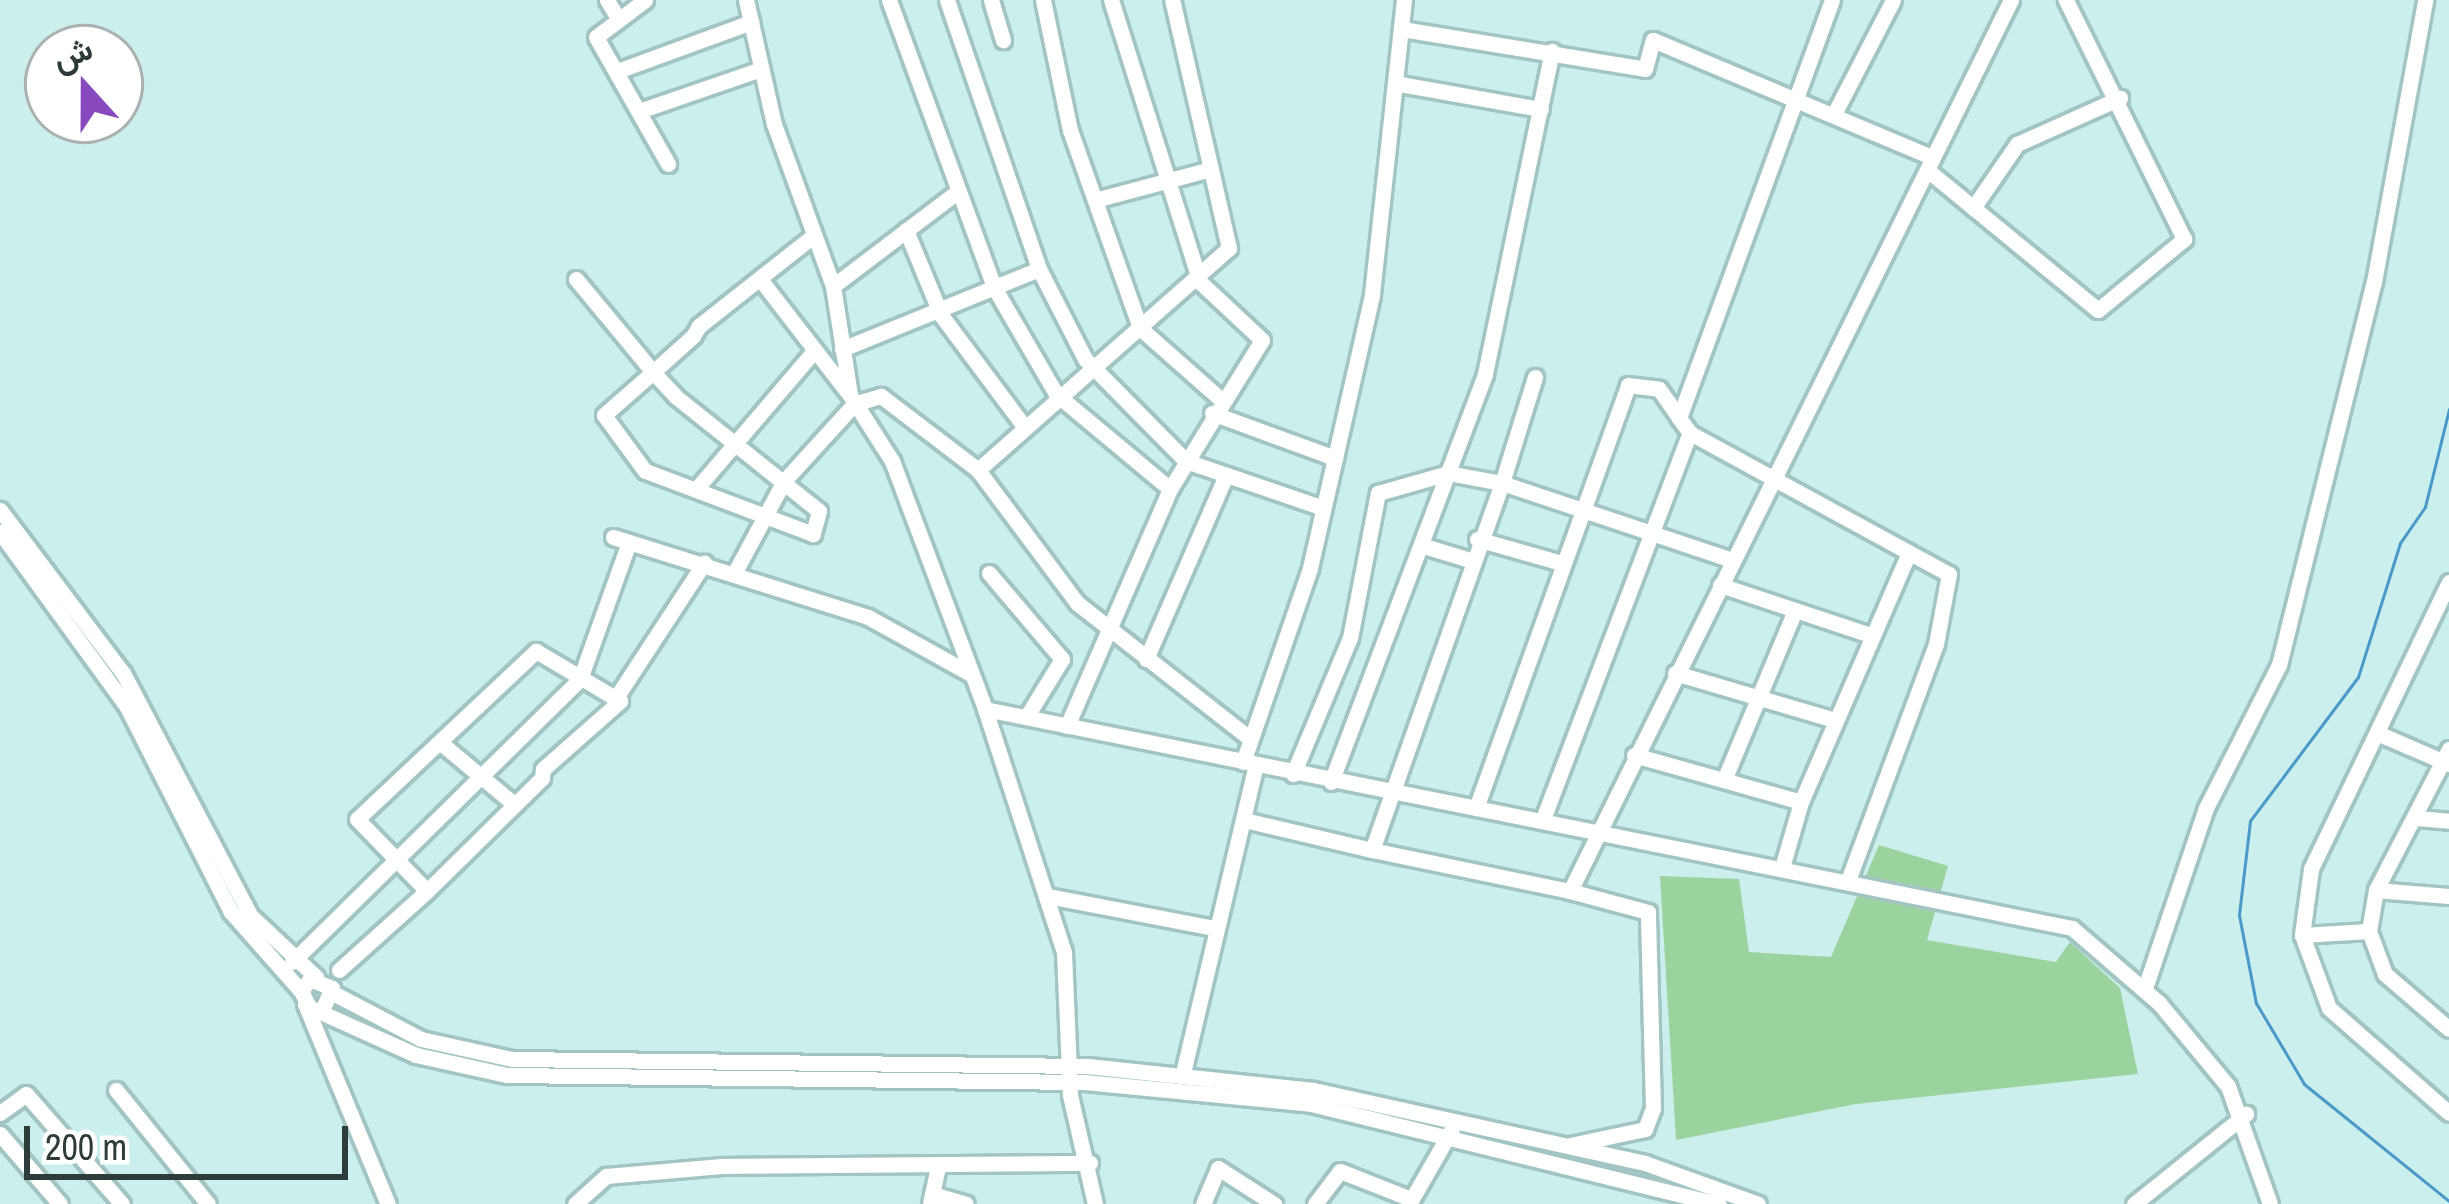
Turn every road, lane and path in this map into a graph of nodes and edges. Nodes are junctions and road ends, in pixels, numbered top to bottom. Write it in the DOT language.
graph roads {
  1 [pos="607,0"];
  2 [pos="645,0"];
  3 [pos="746,0"];
  4 [pos="889,0"];
  5 [pos="947,0"];
  6 [pos="991,0"];
  7 [pos="1043,0"];
  8 [pos="1111,0"];
  9 [pos="1172,0"];
  10 [pos="1404,0"];
  11 [pos="1832,0"];
  12 [pos="1893,0"];
  13 [pos="2011,0"];
  14 [pos="2066,0"];
  15 [pos="2425,0"];
  16 [pos="618,18"];
  17 [pos="751,22"];
  18 [pos="1402,29"];
  19 [pos="1003,40"];
  20 [pos="1552,51"];
  21 [pos="761,69"];
  22 [pos="620,70"];
  23 [pos="1400,84"];
  24 [pos="1791,96"];
  25 [pos="2120,98"];
  26 [pos="645,110"];
  27 [pos="1541,110"];
  28 [pos="1834,114"];
  29 [pos="668,164"];
  30 [pos="1931,165"];
  31 [pos="1210,169"];
  32 [pos="1162,182"];
  33 [pos="957,192"];
  34 [pos="1095,200"];
  35 [pos="1972,208"];
  36 [pos="907,230"];
  37 [pos="813,236"];
  38 [pos="1039,269"];
  39 [pos="577,278"];
  40 [pos="760,278"];
  41 [pos="1200,282"];
  42 [pos="832,286"];
  43 [pos="995,289"];
  44 [pos="941,310"];
  45 [pos="1140,328"];
  46 [pos="842,350"];
  47 [pos="813,352"];
  48 [pos="1090,364"];
  49 [pos="653,372"];
  50 [pos="1534,377"];
  51 [pos="1056,394"];
  52 [pos="852,400"];
  53 [pos="1216,406"];
  54 [pos="1679,418"];
  55 [pos="1023,425"];
  56 [pos="1690,433"];
  57 [pos="734,444"];
  58 [pos="1335,458"];
  59 [pos="1186,461"];
  60 [pos="978,470"];
  61 [pos="1448,473"];
  62 [pos="1226,475"];
  63 [pos="1774,477"];
  64 [pos="784,481"];
  65 [pos="1502,482"];
  66 [pos="697,488"];
  67 [pos="1170,489"];
  68 [pos="1322,508"];
  69 [pos="1591,508"];
  70 [pos="0,510"];
  71 [pos="759,512"];
  72 [pos="1655,526"];
  73 [pos="0,532"];
  74 [pos="1478,539"];
  75 [pos="1424,546"];
  76 [pos="1909,552"];
  77 [pos="1470,560"];
  78 [pos="1732,560"];
  79 [pos="704,563"];
  80 [pos="1561,563"];
  81 [pos="736,570"];
  82 [pos="989,572"];
  83 [pos="2449,581"];
  84 [pos="1720,585"];
  85 [pos="1794,613"];
  86 [pos="1870,635"];
  87 [pos="1114,637"];
  88 [pos="1146,659"];
  89 [pos="1675,673"];
  90 [pos="971,674"];
  91 [pos="580,679"];
  92 [pos="614,698"];
  93 [pos="1757,701"];
  94 [pos="986,709"];
  95 [pos="1027,716"];
  96 [pos="1831,718"];
  97 [pos="1067,725"];
  98 [pos="2384,736"];
  99 [pos="1248,737"];
  100 [pos="442,744"];
  101 [pos="1634,755"];
  102 [pos="2447,759"];
  103 [pos="1250,764"];
  104 [pos="485,772"];
  105 [pos="1293,774"];
  106 [pos="1724,780"];
  107 [pos="1331,782"];
  108 [pos="1384,797"];
  109 [pos="1801,802"];
  110 [pos="514,804"];
  111 [pos="1477,808"];
  112 [pos="2417,818"];
  113 [pos="1543,819"];
  114 [pos="1244,820"];
  115 [pos="2449,821"];
  116 [pos="1598,833"];
  117 [pos="1372,850"];
  118 [pos="399,858"];
  119 [pos="1782,868"];
  120 [pos="1849,881"];
  121 [pos="2376,890"];
  122 [pos="427,891"];
  123 [pos="1570,891"];
  124 [pos="1048,896"];
  125 [pos="2449,896"];
  126 [pos="1214,928"];
  127 [pos="2369,931"];
  128 [pos="2302,935"];
  129 [pos="292,962"];
  130 [pos="329,982"];
  131 [pos="2144,988"];
  132 [pos="312,1003"];
  133 [pos="2448,1025"];
  134 [pos="1183,1073"];
  135 [pos="1070,1074"];
  136 [pos="116,1090"];
  137 [pos="2449,1112"];
  138 [pos="0,1113"];
  139 [pos="2246,1114"];
  140 [pos="1453,1128"];
  141 [pos="0,1135"];
  142 [pos="1567,1146"];
  143 [pos="1090,1163"];
  144 [pos="938,1167"];
  145 [pos="931,1199"];
  146 [pos="1410,1202"];
  147 [pos="60,1204"];
  148 [pos="122,1204"];
  149 [pos="208,1204"];
  150 [pos="388,1204"];
  151 [pos="575,1204"];
  152 [pos="966,1204"];
  153 [pos="1095,1204"];
  154 [pos="1203,1204"];
  155 [pos="1274,1204"];
  156 [pos="1315,1204"];
  157 [pos="1719,1204"];
  158 [pos="1758,1204"];
  159 [pos="2134,1204"];
  160 [pos="2270,1204"];
  1 -- 16 [label="street"];
  2 -- 16 [label="street"];
  3 -- 17 [label="street"];
  4 -- 33 [label="street"];
  5 -- 38 [label="street"];
  6 -- 19 [label="street"];
  7 -- 34 [label="street"];
  8 -- 32 [label="street"];
  9 -- 31 [label="street"];
  10 -- 18 [label="street"];
  11 -- 24 [label="street"];
  12 -- 28 [label="street"];
  13 -- 30 [label="street"];
  14 -- 25 [label="street"];
  15 -- 131 [label="street"];
  16 -- 22 [label="street"];
  17 -- 21 [label="street"];
  17 -- 22 [label="street"];
  18 -- 20 [label="street"];
  18 -- 23 [label="street"];
  20 -- 24 [label="street"];
  20 -- 27 [label="street"];
  21 -- 26 [label="street"];
  21 -- 37 [label="street"];
  22 -- 26 [label="street"];
  23 -- 27 [label="street"];
  23 -- 58 [label="street"];
  24 -- 28 [label="street"];
  24 -- 54 [label="street"];
  25 -- 35 [label="street"];
  25 -- 35 [label="street"];
  26 -- 29 [label="street"];
  27 -- 61 [label="street"];
  28 -- 30 [label="street"];
  30 -- 35 [label="street"];
  30 -- 63 [label="street"];
  31 -- 32 [label="street"];
  31 -- 41 [label="street"];
  32 -- 34 [label="street"];
  32 -- 41 [label="street"];
  33 -- 36 [label="street"];
  33 -- 43 [label="street"];
  34 -- 45 [label="street"];
  36 -- 42 [label="street"];
  36 -- 44 [label="street"];
  37 -- 40 [label="street"];
  37 -- 42 [label="street"];
  38 -- 43 [label="street"];
  38 -- 48 [label="street"];
  39 -- 49 [label="street"];
  40 -- 47 [label="street"];
  40 -- 49 [label="street"];
  41 -- 45 [label="street"];
  41 -- 53 [label="street"];
  42 -- 46 [label="street"];
  43 -- 44 [label="street"];
  43 -- 51 [label="street"];
  44 -- 46 [label="street"];
  44 -- 55 [label="street"];
  45 -- 48 [label="street"];
  45 -- 53 [label="street"];
  46 -- 52 [label="street"];
  47 -- 52 [label="street"];
  47 -- 57 [label="street"];
  48 -- 51 [label="street"];
  48 -- 59 [label="street"];
  49 -- 57 [label="street"];
  49 -- 66 [label="street"];
  50 -- 65 [label="street"];
  51 -- 55 [label="street"];
  51 -- 67 [label="street"];
  52 -- 60 [label="street"];
  52 -- 64 [label="street"];
  52 -- 90 [label="street"];
  53 -- 58 [label="street"];
  53 -- 59 [label="street"];
  54 -- 56 [label="street"];
  54 -- 69 [label="street"];
  55 -- 60 [label="street"];
  56 -- 63 [label="street"];
  56 -- 72 [label="street"];
  57 -- 64 [label="street"];
  57 -- 66 [label="street"];
  58 -- 68 [label="street"];
  59 -- 62 [label="street"];
  59 -- 67 [label="street"];
  60 -- 87 [label="street"];
  61 -- 65 [label="street"];
  61 -- 75 [label="street"];
  61 -- 105 [label="street"];
  62 -- 68 [label="street"];
  62 -- 88 [label="street"];
  63 -- 76 [label="street"];
  63 -- 78 [label="street"];
  64 -- 71 [label="street"];
  64 -- 71 [label="street"];
  65 -- 69 [label="street"];
  65 -- 74 [label="street"];
  66 -- 71 [label="street"];
  67 -- 87 [label="street"];
  68 -- 99 [label="street"];
  69 -- 72 [label="street"];
  69 -- 80 [label="street"];
  70 -- 129 [label="street"];
  71 -- 81 [label="street"];
  72 -- 78 [label="street"];
  72 -- 113 [label="street"];
  73 -- 132 [label="street"];
  74 -- 77 [label="street"];
  74 -- 80 [label="street"];
  75 -- 77 [label="street"];
  75 -- 107 [label="street"];
  76 -- 86 [label="street"];
  76 -- 120 [label="street"];
  77 -- 108 [label="street"];
  78 -- 84 [label="street"];
  79 -- 81 [label="street"];
  79 -- 91 [label="street"];
  79 -- 92 [label="street"];
  80 -- 111 [label="street"];
  81 -- 90 [label="street"];
  82 -- 95 [label="street"];
  83 -- 98 [label="street"];
  84 -- 85 [label="street"];
  84 -- 89 [label="street"];
  85 -- 86 [label="street"];
  85 -- 93 [label="street"];
  86 -- 96 [label="street"];
  87 -- 88 [label="street"];
  87 -- 97 [label="street"];
  88 -- 99 [label="street"];
  89 -- 93 [label="street"];
  89 -- 101 [label="street"];
  90 -- 94 [label="street"];
  91 -- 92 [label="street"];
  91 -- 100 [label="street"];
  91 -- 104 [label="street"];
  92 -- 110 [label="street"];
  93 -- 96 [label="street"];
  93 -- 106 [label="street"];
  94 -- 95 [label="street"];
  94 -- 124 [label="street"];
  95 -- 97 [label="street"];
  96 -- 109 [label="street"];
  97 -- 103 [label="street"];
  98 -- 102 [label="street"];
  98 -- 128 [label="street"];
  99 -- 103 [label="street"];
  100 -- 104 [label="street"];
  100 -- 118 [label="street"];
  101 -- 106 [label="street"];
  101 -- 116 [label="street"];
  102 -- 112 [label="street"];
  103 -- 105 [label="street"];
  103 -- 114 [label="street"];
  104 -- 110 [label="street"];
  104 -- 118 [label="street"];
  105 -- 107 [label="street"];
  106 -- 109 [label="street"];
  107 -- 108 [label="street"];
  108 -- 111 [label="street"];
  108 -- 117 [label="street"];
  109 -- 119 [label="street"];
  110 -- 122 [label="street"];
  111 -- 113 [label="street"];
  112 -- 115 [label="street"];
  112 -- 121 [label="street"];
  113 -- 116 [label="street"];
  114 -- 117 [label="street"];
  114 -- 126 [label="street"];
  116 -- 119 [label="street"];
  116 -- 123 [label="street"];
  117 -- 123 [label="street"];
  118 -- 122 [label="street"];
  118 -- 129 [label="street"];
  119 -- 120 [label="street"];
  120 -- 131 [label="street"];
  121 -- 125 [label="street"];
  121 -- 127 [label="street"];
  122 -- 130 [label="street"];
  123 -- 142 [label="street"];
  124 -- 126 [label="street"];
  124 -- 135 [label="street"];
  126 -- 134 [label="street"];
  127 -- 128 [label="street"];
  127 -- 133 [label="street"];
  128 -- 137 [label="street"];
  129 -- 130 [label="street"];
  130 -- 132 [label="street"];
  130 -- 132 [label="street"];
  130 -- 135 [label="street"];
  131 -- 139 [label="street"];
  132 -- 135 [label="street"];
  132 -- 150 [label="street"];
  134 -- 135 [label="street"];
  134 -- 140 [label="street"];
  135 -- 140 [label="street"];
  135 -- 143 [label="street"];
  136 -- 149 [label="street"];
  138 -- 148 [label="street"];
  139 -- 159 [label="street"];
  139 -- 160 [label="street"];
  140 -- 142 [label="street"];
  140 -- 146 [label="street"];
  140 -- 157 [label="street"];
  141 -- 147 [label="street"];
  142 -- 158 [label="street"];
  143 -- 144 [label="street"];
  143 -- 153 [label="street"];
  144 -- 145 [label="street"];
  144 -- 151 [label="street"];
  145 -- 152 [label="street"];
  146 -- 156 [label="street"];
  154 -- 155 [label="street"];
}
